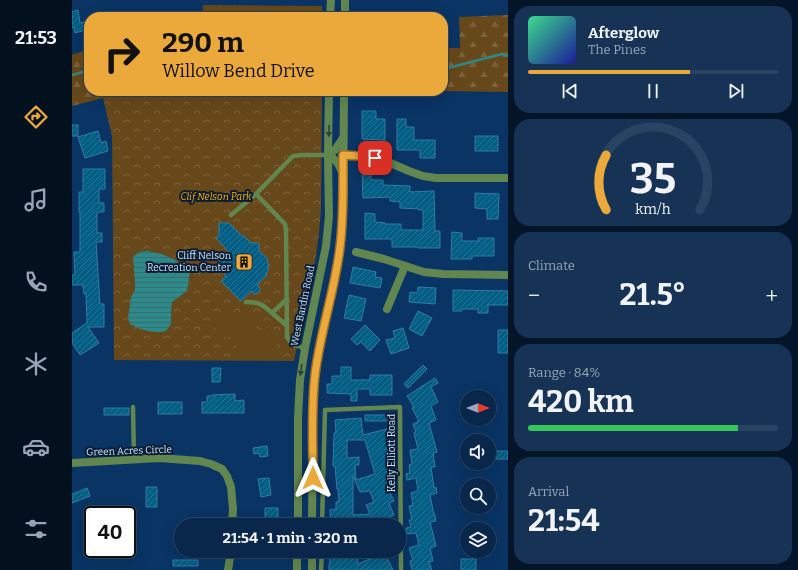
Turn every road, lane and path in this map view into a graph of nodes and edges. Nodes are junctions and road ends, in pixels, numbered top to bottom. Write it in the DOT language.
graph roads {
  1 [pos="331,0"];
  2 [pos="345,0"];
  3 [pos="330,12"];
  4 [pos="345,12"];
  5 [pos="329,96"];
  6 [pos="344,96"];
  7 [pos="343,138"];
  8 [pos="328,155"];
  9 [pos="343,155"];
  10 [pos="343,175"];
  11 [pos="508,178"];
  12 [pos="256,194"];
  13 [pos="231,215"];
  14 [pos="356,252"];
  15 [pos="405,266"];
  16 [pos="508,276"];
  17 [pos="287,299"];
  18 [pos="246,302"];
  19 [pos="387,309"];
  20 [pos="272,313"];
  21 [pos="287,326"];
  22 [pos="305,348"];
  23 [pos="319,350"];
  24 [pos="133,406"];
  25 [pos="134,459"];
  26 [pos="72,463"];
  27 [pos="232,518"];
  28 [pos="298,518"];
  29 [pos="312,518"];
  30 [pos="322,518"];
  31 [pos="401,518"];
  32 [pos="230,558"];
  33 [pos="297,558"];
  34 [pos="312,558"];
  35 [pos="322,558"];
  36 [pos="401,558"];
  37 [pos="228,570"];
  38 [pos="297,570"];
  39 [pos="312,570"];
  40 [pos="321,570"];
  41 [pos="401,570"];
  1 -- 3 [label="street"];
  2 -- 4 [label="street"];
  5 -- 8 [label="street, West Bardin Road, one-way"];
  6 -- 7 [label="street"];
  7 -- 8 [label="street"];
  7 -- 9 [label="street"];
  8 -- 10 [label="street"];
  8 -- 12 [label="lane"];
  8 -- 22 [label="street, West Bardin Road"];
  9 -- 10 [label="street"];
  9 -- 11 [label="street"];
  10 -- 23 [label="street"];
  12 -- 13 [label="lane"];
  12 -- 17 [label="lane"];
  14 -- 15 [label="street"];
  15 -- 16 [label="street"];
  15 -- 19 [label="street"];
  17 -- 20 [label="lane"];
  17 -- 21 [label="lane"];
  18 -- 20 [label="lane"];
  20 -- 21 [label="lane"];
  21 -- 22 [label="lane"];
  22 -- 23 [label="street"];
  22 -- 28 [label="street, West Bardin Road, one-way"];
  23 -- 29 [label="street"];
  24 -- 25 [label="lane"];
  25 -- 26 [label="street, Green Acres Circle"];
  25 -- 27 [label="street, Green Acres Circle"];
  30 -- 31 [label="lane, Kelly Elliott Road"];
  32 -- 37 [label="street"];
  33 -- 38 [label="street"];
  34 -- 39 [label="street"];
  35 -- 40 [label="lane"];
  36 -- 41 [label="lane, Kelly Elliott Road"];
}
